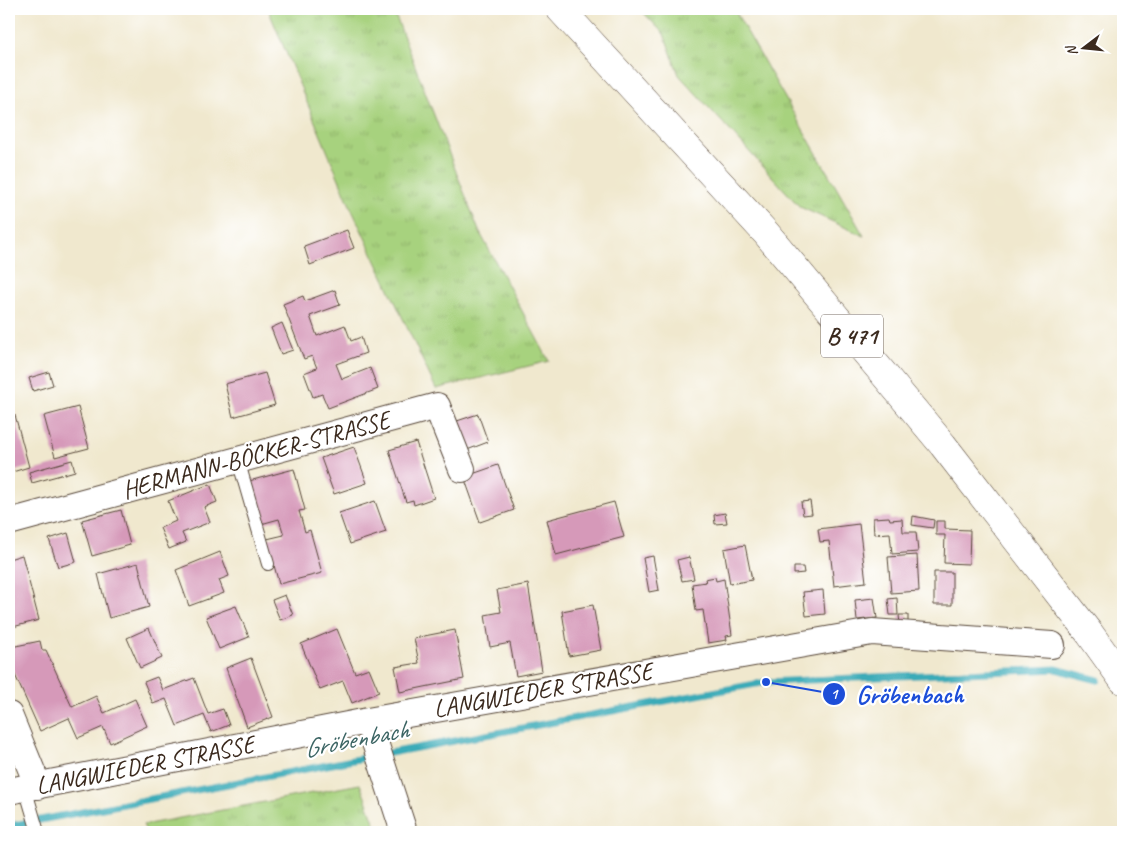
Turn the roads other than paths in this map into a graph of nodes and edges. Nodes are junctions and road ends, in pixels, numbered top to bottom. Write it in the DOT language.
graph roads {
  1 [pos="560,9"];
  2 [pos="238,460"];
  3 [pos="462,469"];
  4 [pos="9,522"];
  5 [pos="268,564"];
  6 [pos="1052,645"];
  7 [pos="1123,680"];
  8 [pos="9,715"];
  9 [pos="371,731"];
  10 [pos="25,793"];
  11 [pos="38,832"];
  12 [pos="404,832"];
  1 -- 7 [label="highway, B 471"];
  2 -- 3 [label="street, HERMANN-BÖCKER-STRASSE"];
  2 -- 4 [label="street, HERMANN-BÖCKER-STRASSE"];
  2 -- 5 [label="lane"];
  6 -- 9 [label="street, LANGWIEDER STRASSE"];
  8 -- 10 [label="street"];
  9 -- 10 [label="street, LANGWIEDER STRASSE"];
  9 -- 12 [label="street"];
  10 -- 11 [label="lane"];
}
